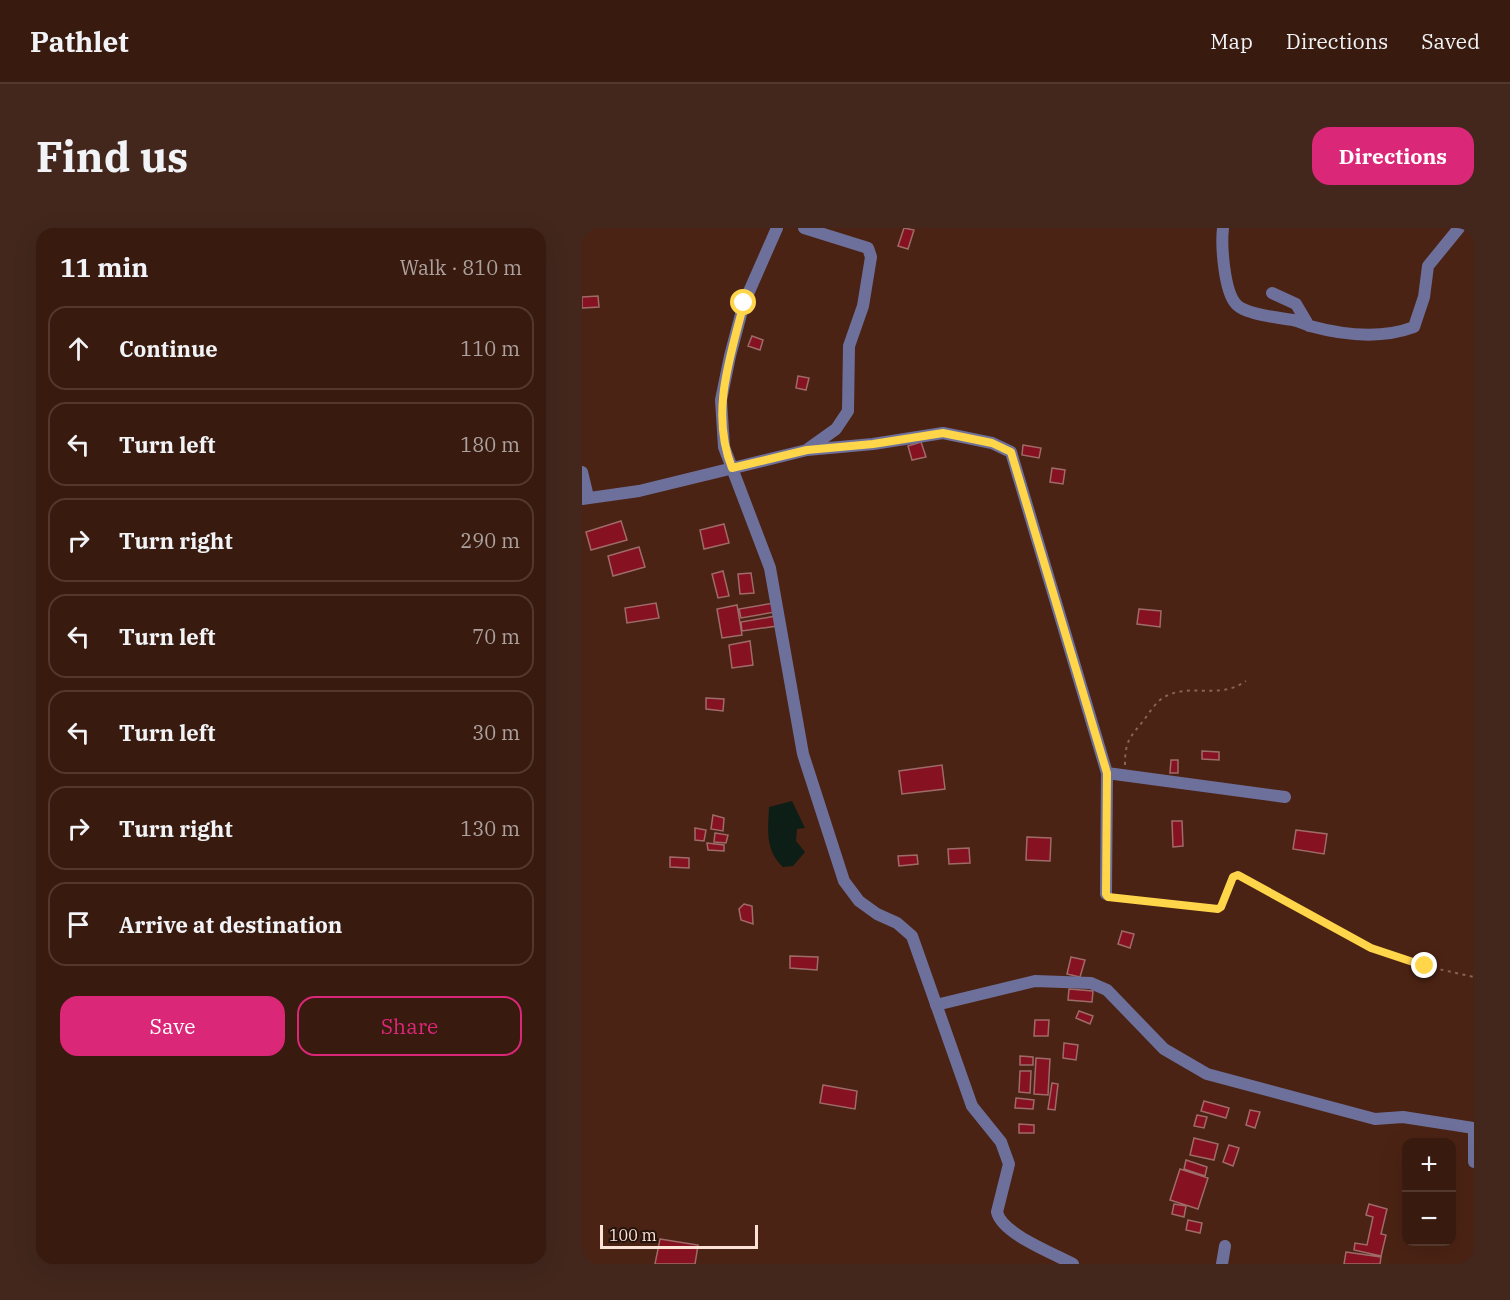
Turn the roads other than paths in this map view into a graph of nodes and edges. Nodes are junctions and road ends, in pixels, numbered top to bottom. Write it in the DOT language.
graph roads {
  1 [pos="777,228"];
  2 [pos="804,228"];
  3 [pos="1223,228"];
  4 [pos="1459,228"];
  5 [pos="1272,293"];
  6 [pos="1309,326"];
  7 [pos="807,450"];
  8 [pos="732,468"];
  9 [pos="582,472"];
  10 [pos="585,498"];
  11 [pos="1107,773"];
  12 [pos="1286,797"];
  13 [pos="1106,894"];
  14 [pos="936,1005"];
  15 [pos="1474,1130"];
  16 [pos="1474,1162"];
  17 [pos="1225,1246"];
  18 [pos="1073,1264"];
  19 [pos="1221,1264"];
  1 -- 8 [label="street"];
  2 -- 7 [label="street"];
  3 -- 6 [label="street"];
  4 -- 6 [label="street"];
  5 -- 6 [label="street"];
  7 -- 8 [label="street"];
  7 -- 11 [label="street"];
  8 -- 10 [label="street"];
  8 -- 14 [label="street"];
  9 -- 10 [label="street"];
  11 -- 12 [label="street"];
  11 -- 13 [label="street"];
  14 -- 15 [label="street"];
  14 -- 18 [label="street"];
  15 -- 16 [label="street"];
  17 -- 19 [label="street"];
}
